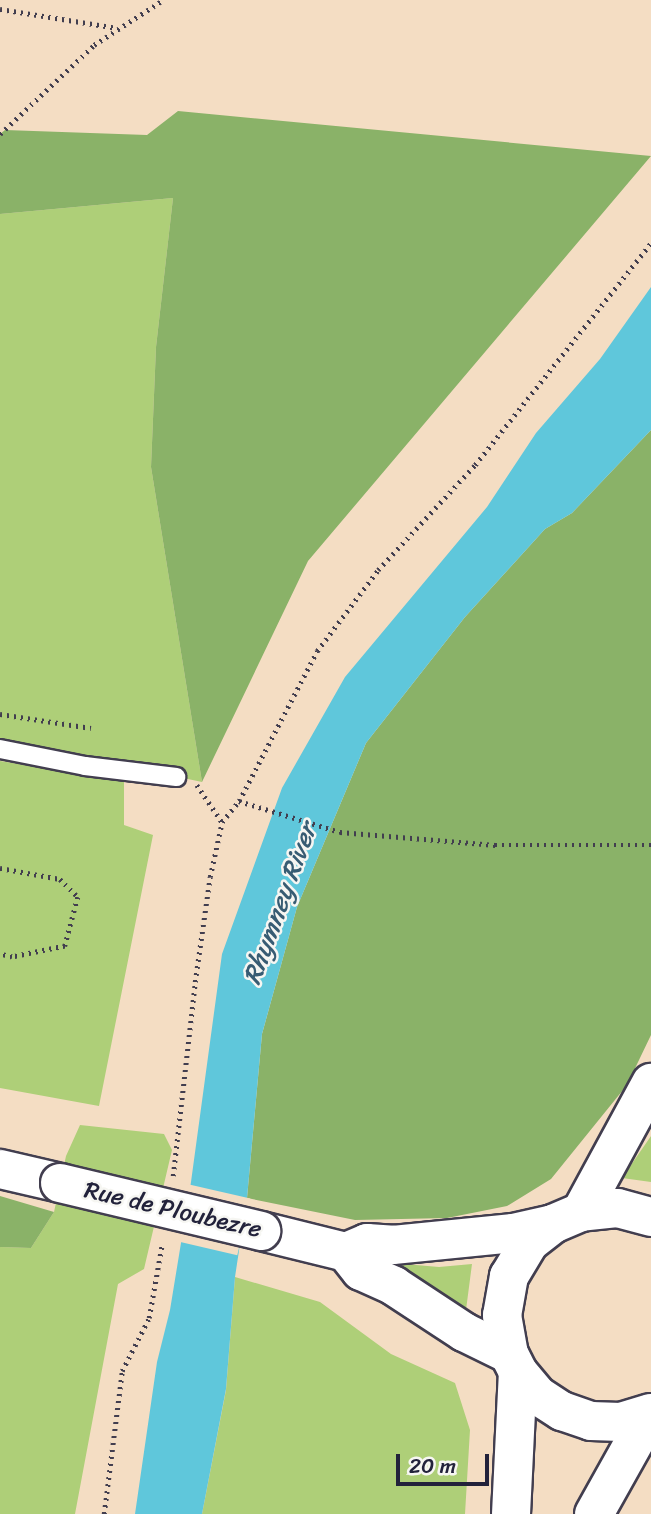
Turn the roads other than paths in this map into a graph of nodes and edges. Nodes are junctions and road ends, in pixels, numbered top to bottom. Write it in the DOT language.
graph roads {
  1 [pos="0,749"];
  2 [pos="176,777"];
  3 [pos="651,1083"];
  4 [pos="0,1169"];
  5 [pos="651,1217"];
  6 [pos="567,1218"];
  7 [pos="346,1252"];
  8 [pos="513,1363"];
  9 [pos="650,1414"];
  10 [pos="511,1514"];
  11 [pos="594,1514"];
  1 -- 2 [label="lane"];
  3 -- 6 [label="main road"];
  4 -- 7 [label="main road, Rue de Ploubezre, bridge"];
  5 -- 6 [label="main road, Rue de Ploubezre"];
  6 -- 7 [label="main road, Rue de Ploubezre"];
  6 -- 8 [label="main road"];
  7 -- 8 [label="main road, Rue de Ploubezre"];
  8 -- 9 [label="main road"];
  8 -- 10 [label="main road"];
  9 -- 11 [label="main road"];
}
